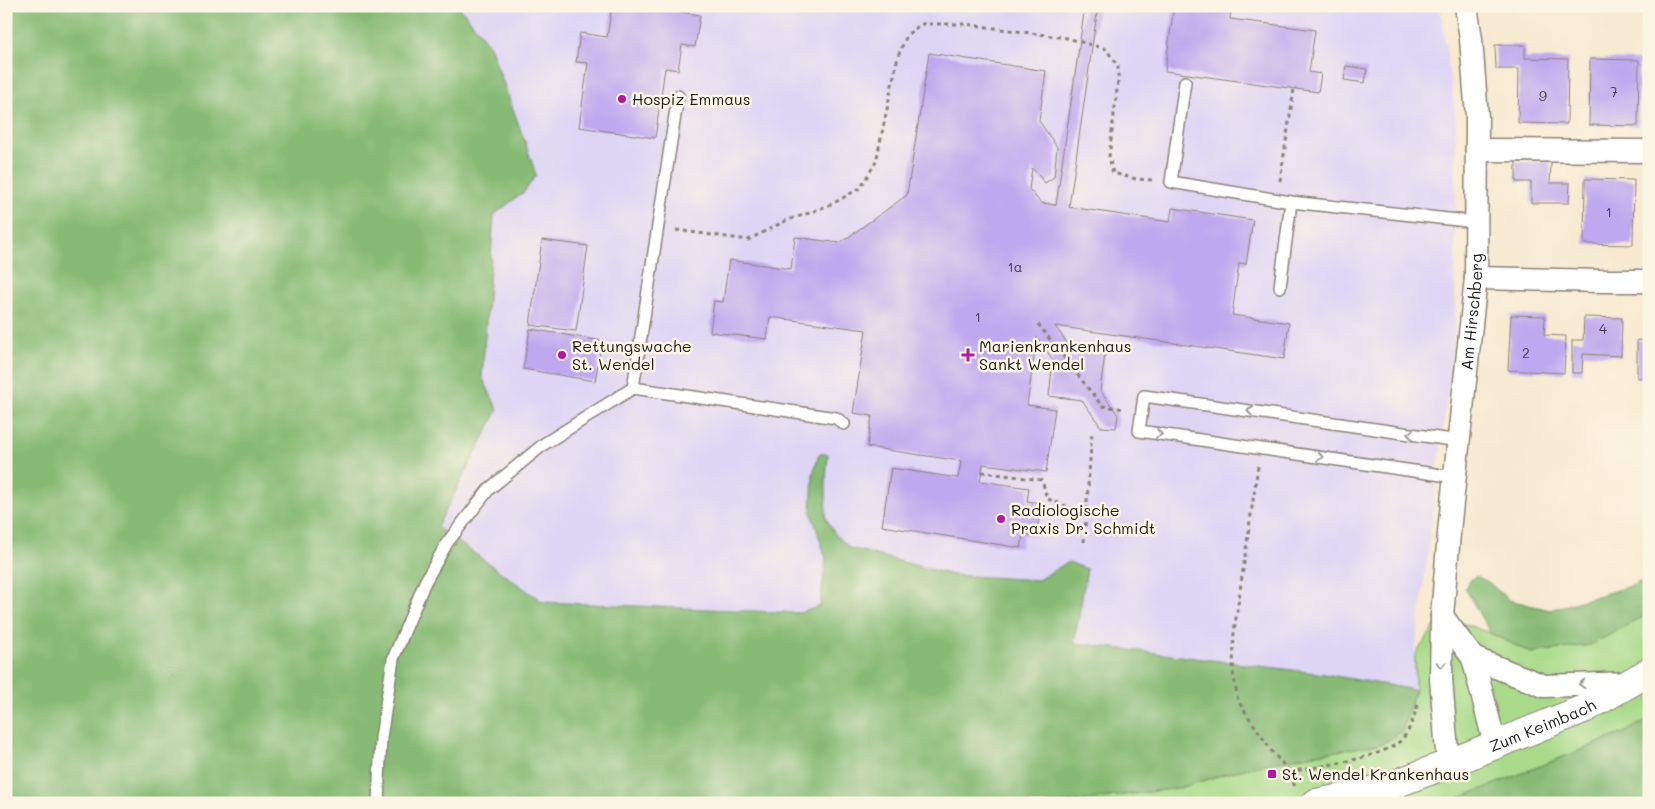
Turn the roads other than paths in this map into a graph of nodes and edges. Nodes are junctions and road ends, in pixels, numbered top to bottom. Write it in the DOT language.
graph roads {
  1 [pos="1466,6"];
  2 [pos="1186,82"];
  3 [pos="678,96"];
  4 [pos="1477,150"];
  5 [pos="1649,151"];
  6 [pos="1291,202"];
  7 [pos="1476,222"];
  8 [pos="1476,278"];
  9 [pos="1649,281"];
  10 [pos="1280,287"];
  11 [pos="633,388"];
  12 [pos="844,424"];
  13 [pos="1459,441"];
  14 [pos="1455,477"];
  15 [pos="1442,616"];
  16 [pos="1473,658"];
  17 [pos="1640,677"];
  18 [pos="1495,745"];
  19 [pos="1448,764"];
  20 [pos="1306,798"];
  21 [pos="378,803"];
  1 -- 4 [label="street, Am Hirschberg"];
  2 -- 6 [label="lane"];
  3 -- 11 [label="lane"];
  4 -- 5 [label="street"];
  4 -- 7 [label="street, Am Hirschberg"];
  6 -- 7 [label="lane"];
  6 -- 10 [label="lane"];
  7 -- 8 [label="street, Am Hirschberg"];
  8 -- 9 [label="street"];
  8 -- 13 [label="street, Am Hirschberg"];
  11 -- 12 [label="lane"];
  11 -- 21 [label="lane"];
  13 -- 14 [label="street, Am Hirschberg"];
  13 -- 14 [label="lane, one-way"];
  14 -- 15 [label="street, Am Hirschberg"];
  15 -- 16 [label="street"];
  15 -- 19 [label="street, Am Hirschberg, one-way"];
  17 -- 16 [label="street, one-way"];
  16 -- 18 [label="street"];
  17 -- 18 [label="street, Zum Keimbach"];
  18 -- 19 [label="street, Zum Keimbach"];
  19 -- 20 [label="street, Zum Keimbach"];
}
